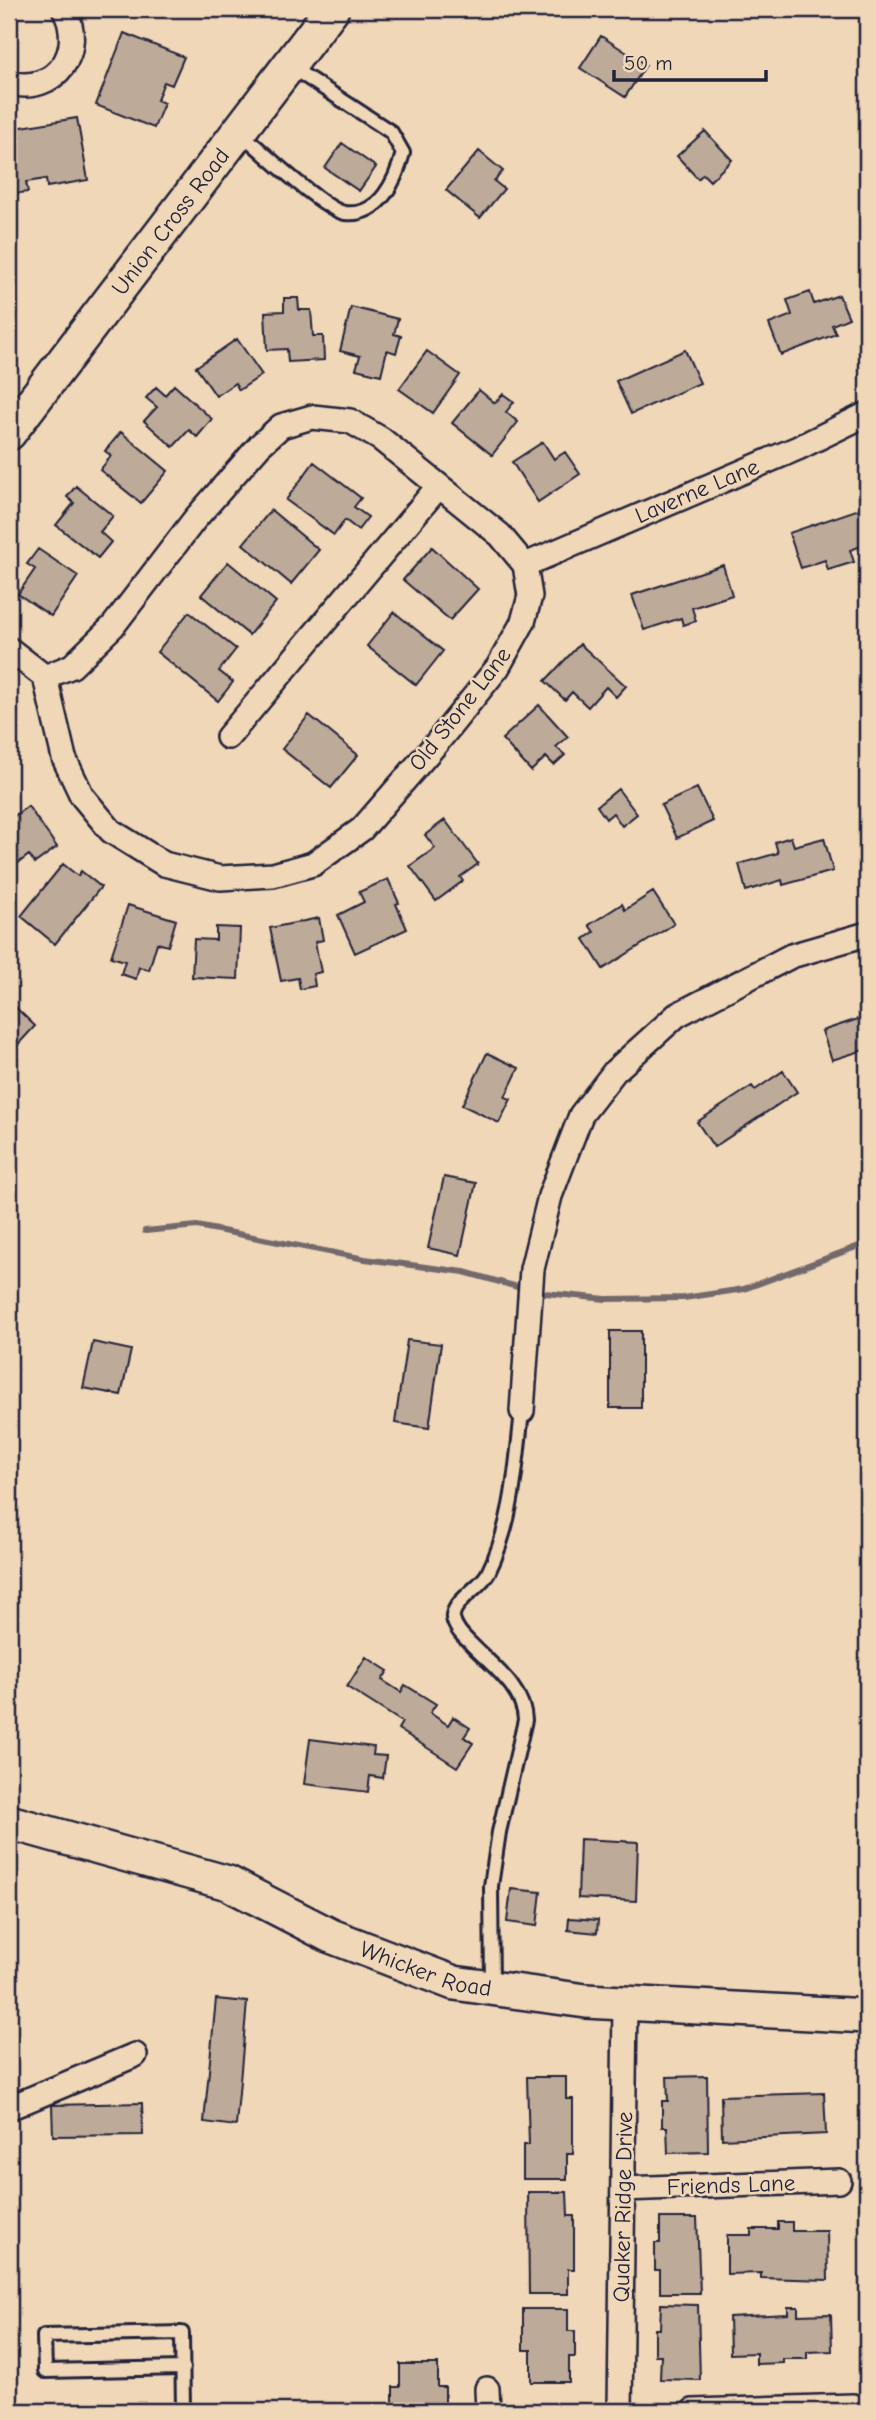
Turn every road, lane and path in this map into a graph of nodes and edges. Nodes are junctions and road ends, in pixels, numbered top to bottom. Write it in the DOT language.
graph roads {
  1 [pos="64,9"];
  2 [pos="332,9"];
  3 [pos="288,65"];
  4 [pos="9,83"];
  5 [pos="238,131"];
  6 [pos="867,414"];
  7 [pos="9,433"];
  8 [pos="438,487"];
  9 [pos="525,565"];
  10 [pos="9,649"];
  11 [pos="45,677"];
  12 [pos="228,737"];
  13 [pos="867,934"];
  14 [pos="522,1411"];
  15 [pos="9,1822"];
  16 [pos="492,1988"];
  17 [pos="625,2003"];
  18 [pos="867,2016"];
  19 [pos="135,2055"];
  20 [pos="9,2108"];
  21 [pos="839,2181"];
  22 [pos="623,2189"];
  23 [pos="183,2368"];
  24 [pos="853,2406"];
  25 [pos="183,2411"];
  26 [pos="620,2411"];
  27 [pos="693,2411"];
  1 -- 4 [label="street"];
  2 -- 3 [label="street, Union Cross Road"];
  3 -- 5 [label="street, Union Cross Road"];
  3 -- 5 [label="lane"];
  5 -- 7 [label="street, Union Cross Road"];
  6 -- 9 [label="street, Laverne Lane"];
  8 -- 9 [label="street"];
  8 -- 11 [label="street"];
  8 -- 12 [label="street"];
  9 -- 11 [label="street, Old Stone Lane"];
  10 -- 11 [label="street"];
  13 -- 14 [label="street"];
  14 -- 16 [label="lane"];
  15 -- 16 [label="street, Whicker Road"];
  16 -- 17 [label="street, Whicker Road"];
  17 -- 18 [label="street, Whicker Road"];
  17 -- 22 [label="street, Quaker Ridge Drive"];
  19 -- 20 [label="street"];
  21 -- 22 [label="street, Friends Lane"];
  22 -- 26 [label="street, Quaker Ridge Drive"];
  23 -- 23 [label="lane"];
  23 -- 25 [label="lane"];
  24 -- 27 [label="street"];
}
